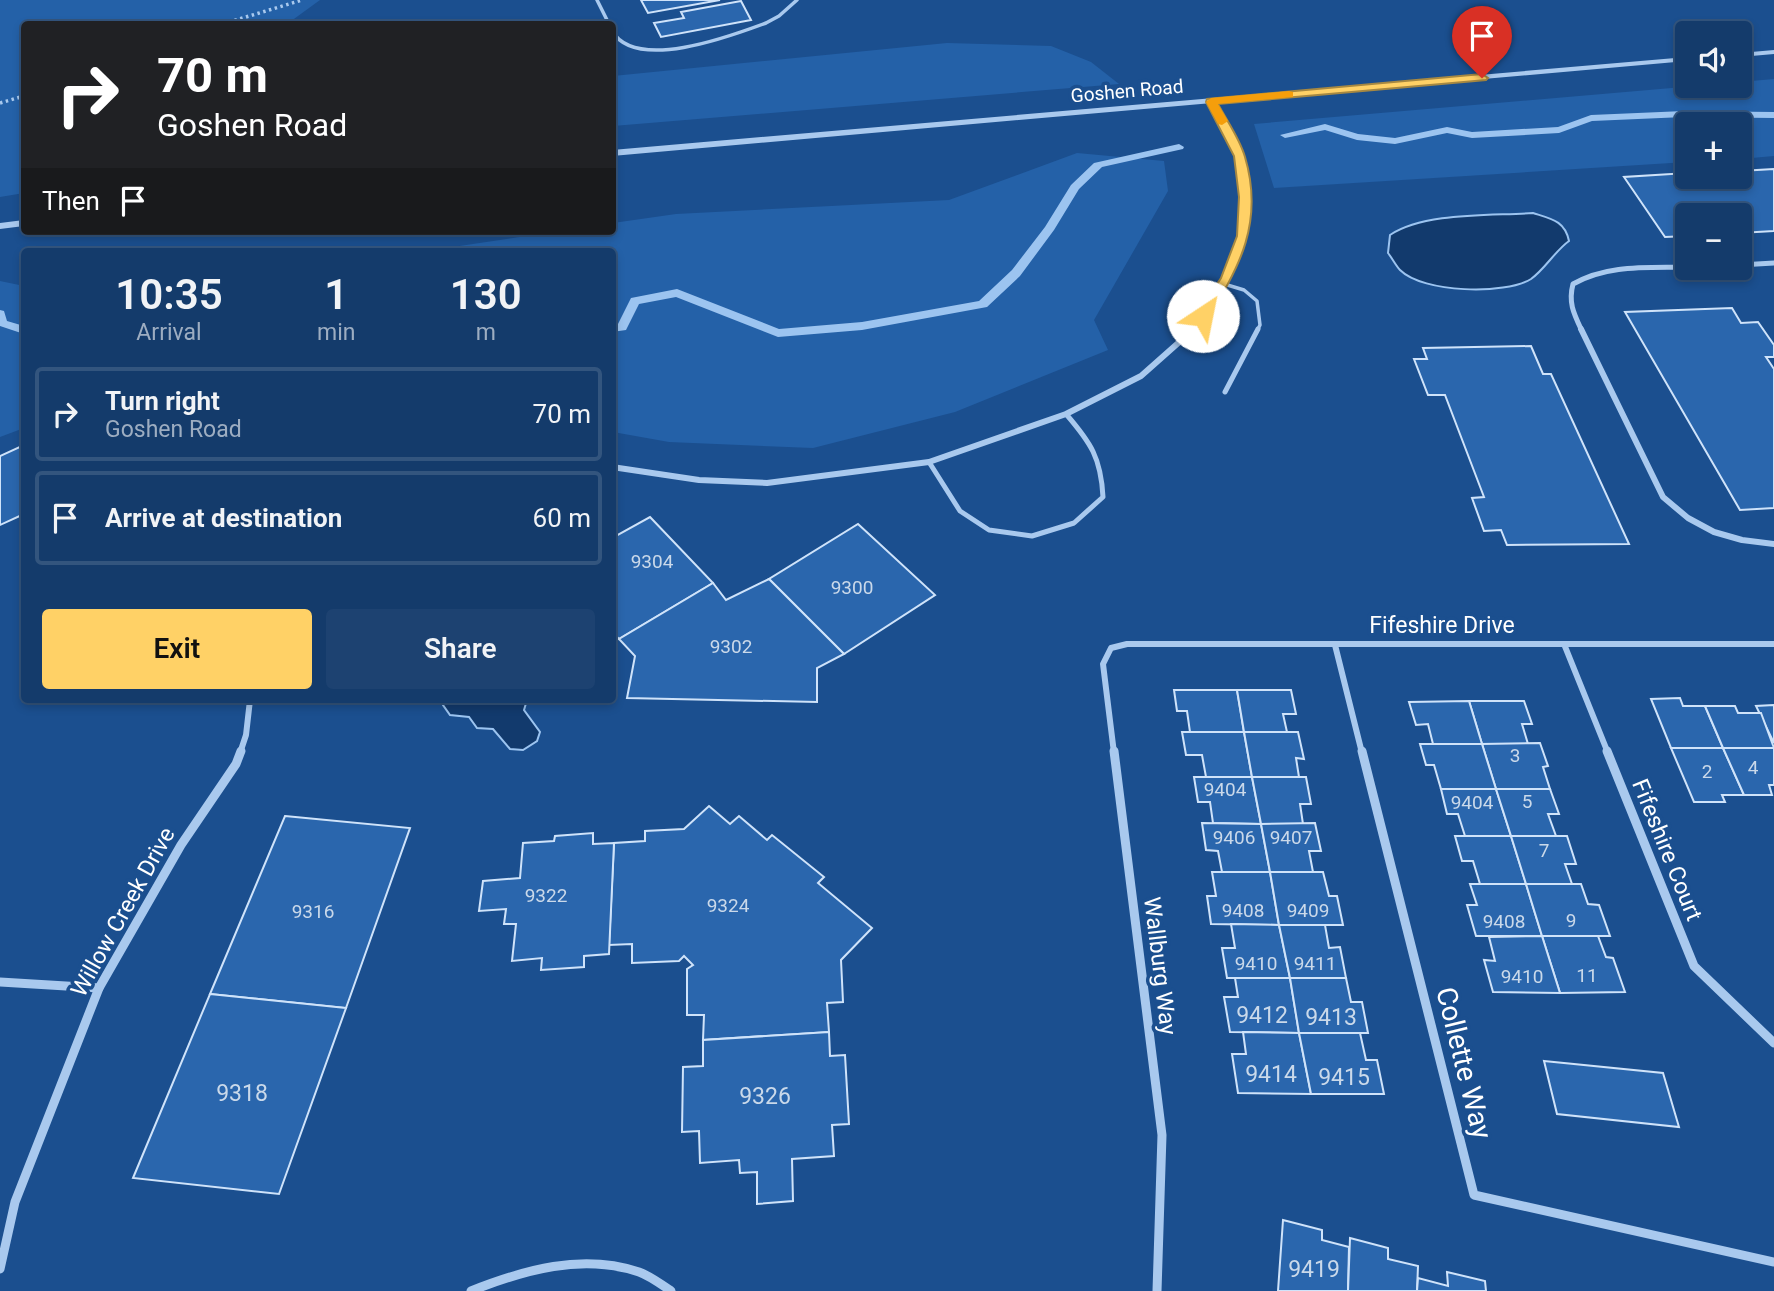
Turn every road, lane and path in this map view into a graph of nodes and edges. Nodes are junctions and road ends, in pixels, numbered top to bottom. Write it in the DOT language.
graph roads {
  1 [pos="302,0"];
  2 [pos="597,0"];
  3 [pos="797,0"];
  4 [pos="233,21"];
  5 [pos="608,21"];
  6 [pos="616,38"];
  7 [pos="1774,52"];
  8 [pos="1752,54"];
  9 [pos="1675,60"];
  10 [pos="21,97"];
  11 [pos="1211,102"];
  12 [pos="0,103"];
  13 [pos="616,153"];
  14 [pos="21,223"];
  15 [pos="0,226"];
  16 [pos="1774,263"];
  17 [pos="1752,264"];
  18 [pos="1675,268"];
  19 [pos="1224,284"];
  20 [pos="1225,392"];
  21 [pos="1066,414"];
  22 [pos="929,462"];
  23 [pos="616,468"];
  24 [pos="1774,544"];
  25 [pos="1564,644"];
  26 [pos="1774,644"];
  27 [pos="1335,645"];
  28 [pos="1111,648"];
  29 [pos="250,703"];
  30 [pos="0,982"];
  31 [pos="99,988"];
  32 [pos="1774,1043"];
  33 [pos="1774,1262"];
  34 [pos="0,1269"];
  35 [pos="471,1291"];
  36 [pos="671,1291"];
  37 [pos="1157,1291"];
  1 -- 4 [label="path"];
  2 -- 5 [label="lane"];
  3 -- 6 [label="lane"];
  7 -- 8 [label="street"];
  9 -- 11 [label="street, Goshen Road"];
  10 -- 12 [label="path"];
  11 -- 13 [label="street, Goshen Road"];
  11 -- 19 [label="street"];
  14 -- 15 [label="street"];
  16 -- 17 [label="street"];
  18 -- 24 [label="street"];
  19 -- 20 [label="lane"];
  19 -- 21 [label="street"];
  21 -- 22 [label="street"];
  21 -- 22 [label="lane"];
  22 -- 23 [label="street"];
  25 -- 26 [label="street, Fifeshire Drive"];
  25 -- 27 [label="street, Fifeshire Drive"];
  25 -- 32 [label="street, Fifeshire Court"];
  27 -- 28 [label="street, Fifeshire Drive"];
  27 -- 33 [label="street, Collette Way"];
  28 -- 37 [label="street, Wallburg Way"];
  29 -- 31 [label="street, Willow Creek Drive"];
  30 -- 31 [label="street"];
  31 -- 34 [label="street, Willow Creek Drive"];
  35 -- 36 [label="street"];
}
